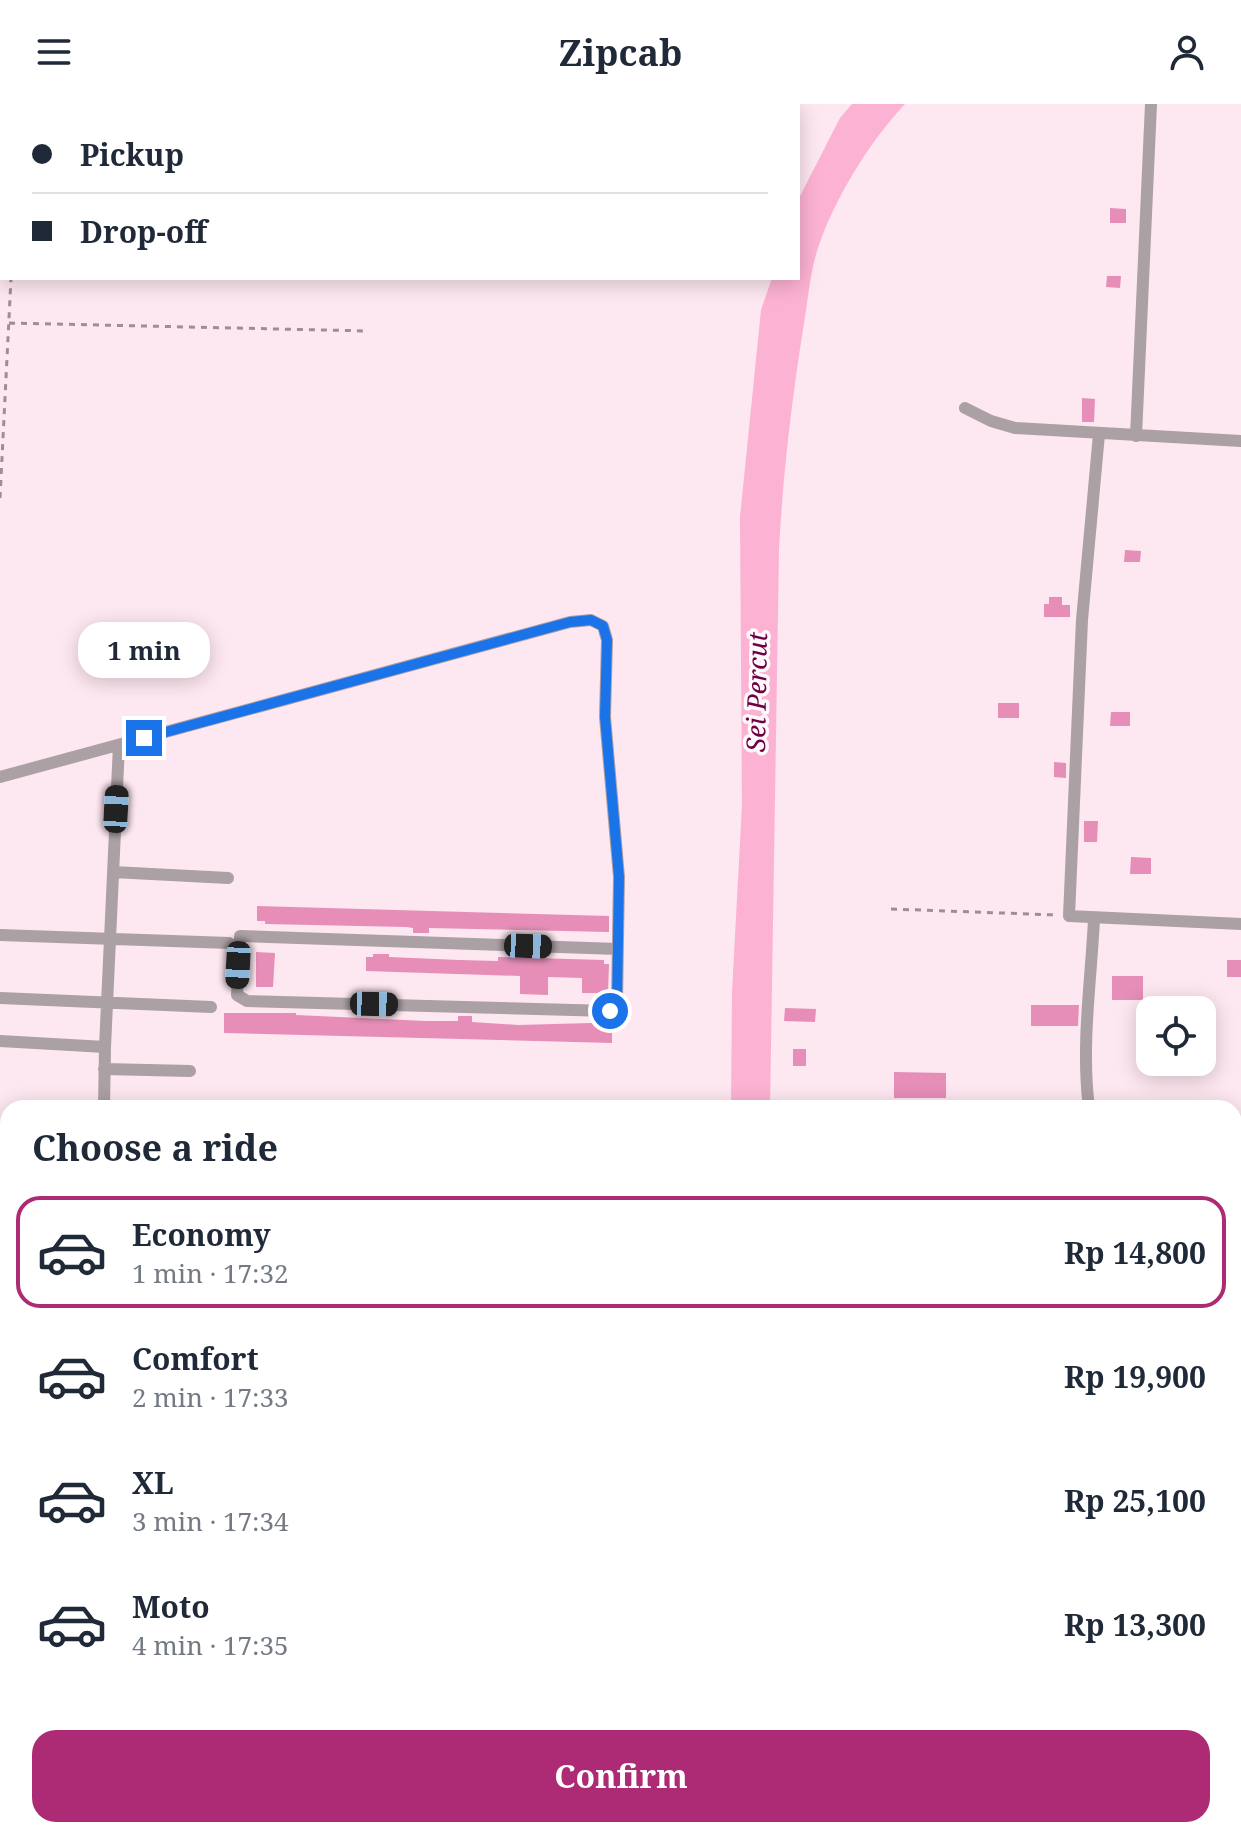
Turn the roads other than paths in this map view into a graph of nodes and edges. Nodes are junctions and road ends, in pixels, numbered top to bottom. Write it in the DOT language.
graph roads {
  1 [pos="1151,104"];
  2 [pos="965,408"];
  3 [pos="1099,434"];
  4 [pos="1136,436"];
  5 [pos="1241,441"];
  6 [pos="119,745"];
  7 [pos="0,777"];
  8 [pos="113,872"];
  9 [pos="228,878"];
  10 [pos="1094,919"];
  11 [pos="1241,924"];
  12 [pos="0,935"];
  13 [pos="110,939"];
  14 [pos="229,943"];
  15 [pos="618,949"];
  16 [pos="0,998"];
  17 [pos="107,1003"];
  18 [pos="211,1007"];
  19 [pos="0,1041"];
  20 [pos="105,1047"];
  21 [pos="104,1069"];
  22 [pos="190,1071"];
  23 [pos="104,1100"];
  24 [pos="1087,1100"];
  1 -- 4 [label="street"];
  2 -- 3 [label="street"];
  3 -- 4 [label="street"];
  3 -- 10 [label="street"];
  4 -- 5 [label="street"];
  6 -- 7 [label="street"];
  6 -- 8 [label="street"];
  6 -- 15 [label="street"];
  8 -- 9 [label="street"];
  8 -- 13 [label="street"];
  10 -- 11 [label="street"];
  10 -- 24 [label="street"];
  12 -- 13 [label="street"];
  13 -- 14 [label="street"];
  13 -- 17 [label="street"];
  15 -- 15 [label="street"];
  16 -- 17 [label="street"];
  17 -- 18 [label="street"];
  17 -- 20 [label="street"];
  19 -- 20 [label="street"];
  20 -- 21 [label="street"];
  21 -- 22 [label="street"];
  21 -- 23 [label="street"];
}
